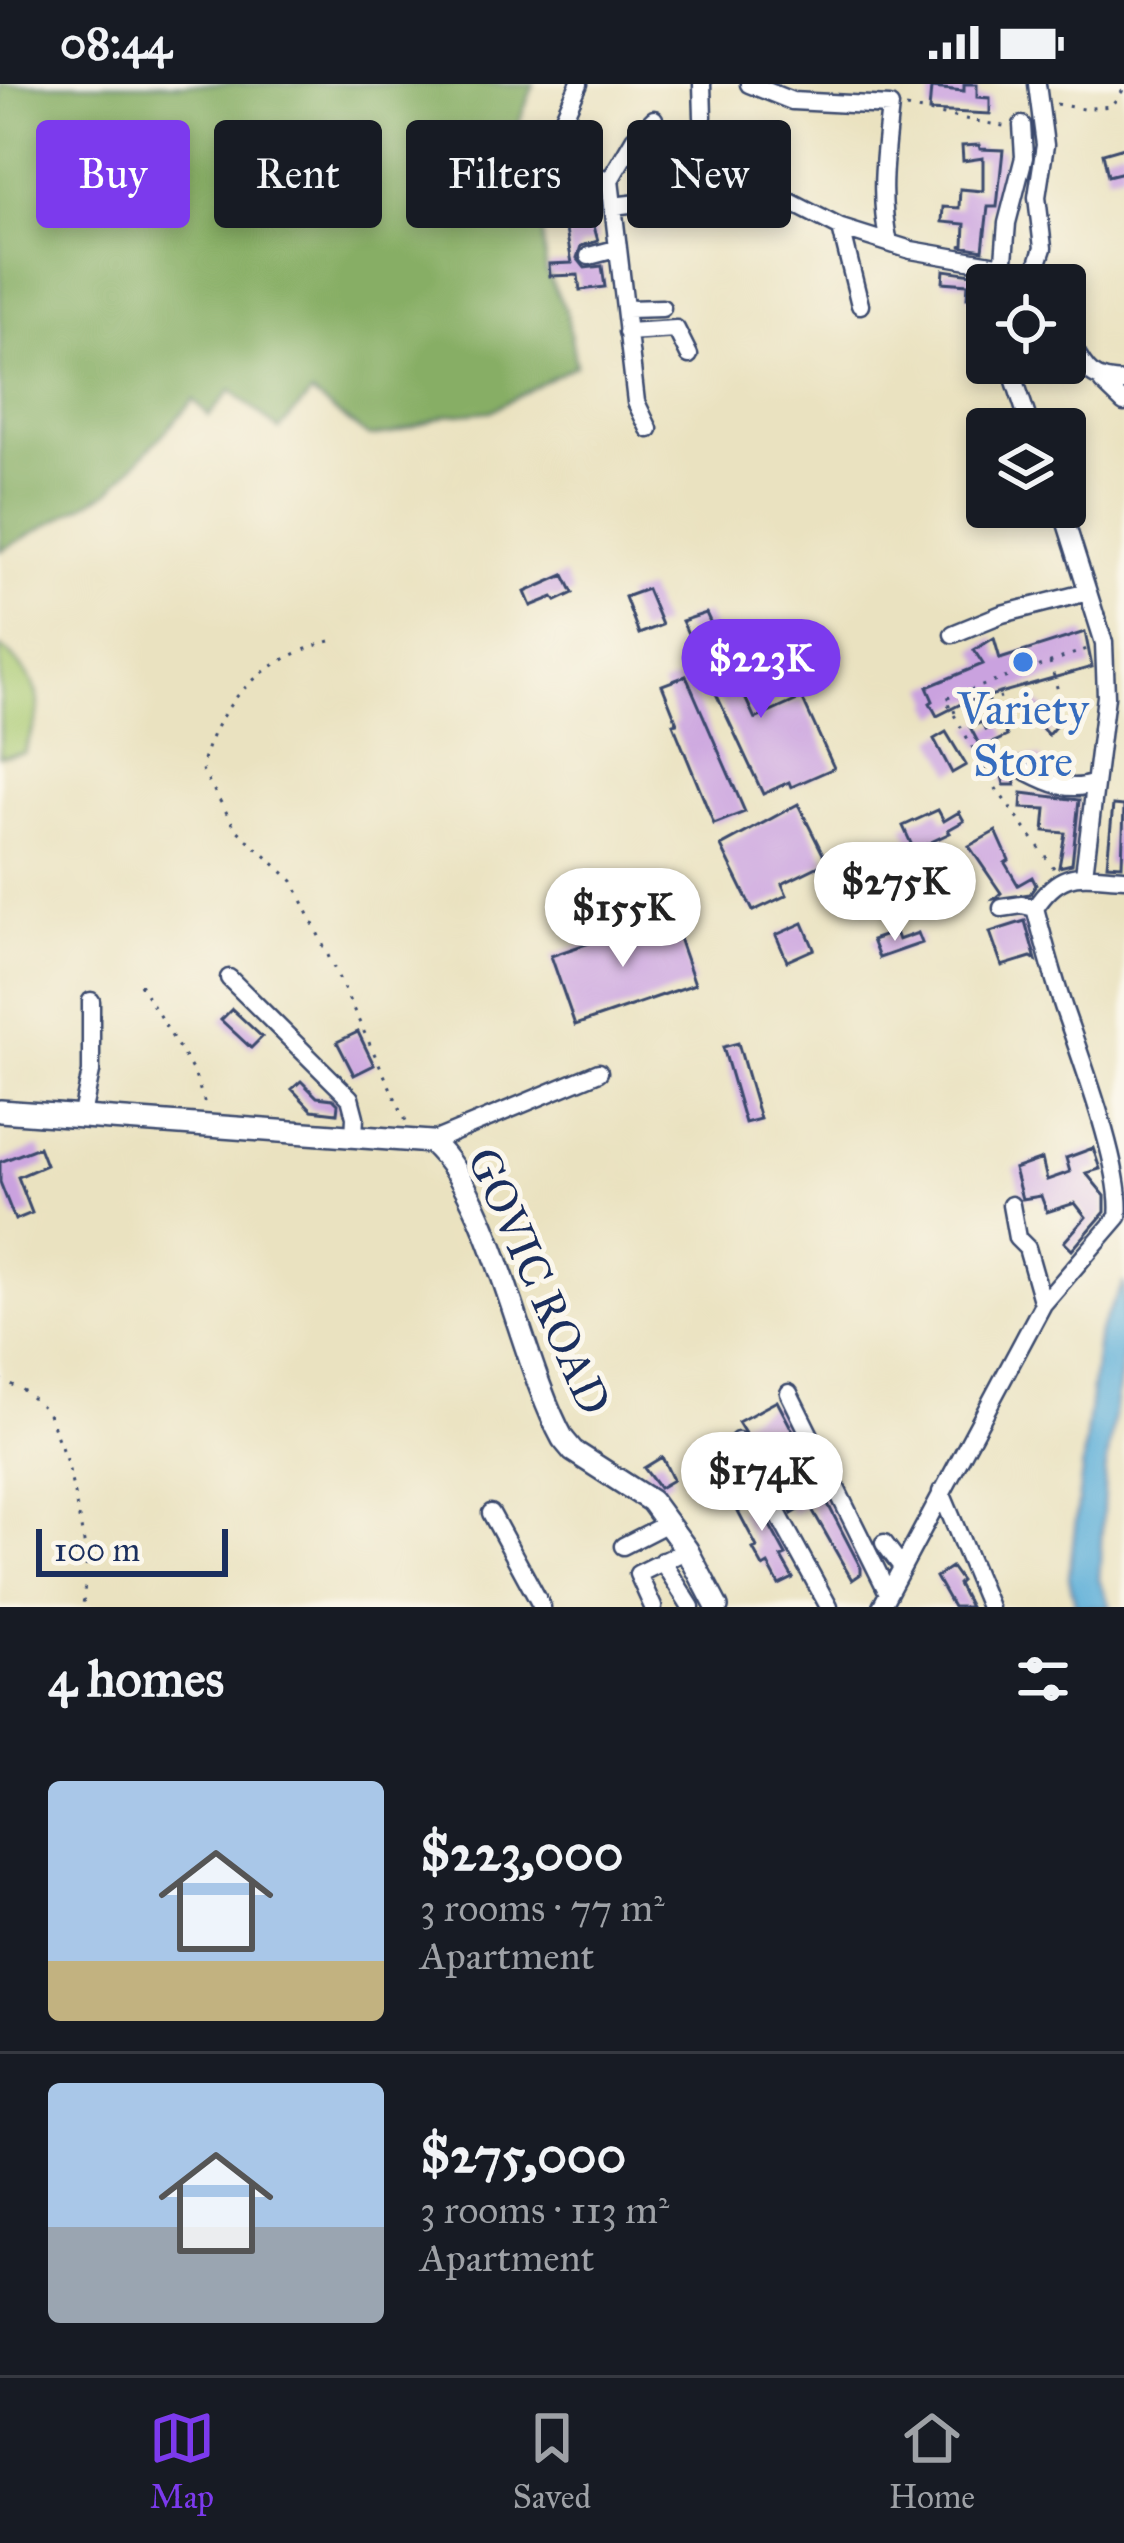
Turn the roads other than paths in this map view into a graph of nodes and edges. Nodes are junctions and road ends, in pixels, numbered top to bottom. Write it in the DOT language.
graph roads {
  1 [pos="579,84"];
  2 [pos="702,84"];
  3 [pos="749,84"];
  4 [pos="1037,92"];
  5 [pos="703,117"];
  6 [pos="654,119"];
  7 [pos="1022,129"];
  8 [pos="610,180"];
  9 [pos="1014,191"];
  10 [pos="1037,194"];
  11 [pos="791,203"];
  12 [pos="627,205"];
  13 [pos="613,206"];
  14 [pos="808,212"];
  15 [pos="842,228"];
  16 [pos="812,235"];
  17 [pos="889,243"];
  18 [pos="616,248"];
  19 [pos="589,256"];
  20 [pos="990,264"];
  21 [pos="1003,264"];
  22 [pos="1039,264"];
  23 [pos="860,305"];
  24 [pos="662,308"];
  25 [pos="626,309"];
  26 [pos="627,332"];
  27 [pos="689,355"];
  28 [pos="1086,367"];
  29 [pos="1102,382"];
  30 [pos="1124,382"];
  31 [pos="1124,403"];
  32 [pos="650,429"];
  33 [pos="1067,528"];
  34 [pos="1088,592"];
  35 [pos="953,634"];
  36 [pos="1028,772"];
  37 [pos="1094,783"];
  38 [pos="1084,874"];
  39 [pos="1124,878"];
  40 [pos="1001,908"];
  41 [pos="1036,908"];
  42 [pos="230,977"];
  43 [pos="91,1001"];
  44 [pos="599,1072"];
  45 [pos="0,1112"];
  46 [pos="80,1119"];
  47 [pos="354,1137"];
  48 [pos="423,1140"];
  49 [pos="1011,1205"];
  50 [pos="1042,1304"];
  51 [pos="789,1393"];
  52 [pos="738,1441"];
  53 [pos="941,1492"];
  54 [pos="491,1513"];
  55 [pos="668,1523"];
  56 [pos="884,1544"];
  57 [pos="623,1546"];
  58 [pos="687,1550"];
  59 [pos="662,1561"];
  60 [pos="902,1567"];
  61 [pos="885,1600"];
  62 [pos="542,1607"];
  63 [pos="653,1607"];
  64 [pos="691,1607"];
  65 [pos="717,1607"];
  66 [pos="829,1607"];
  67 [pos="989,1607"];
  1 -- 8 [label="street"];
  2 -- 5 [label="street"];
  3 -- 17 [label="street"];
  4 -- 10 [label="street"];
  6 -- 8 [label="street"];
  7 -- 9 [label="street"];
  8 -- 13 [label="street"];
  9 -- 10 [label="street"];
  9 -- 21 [label="street"];
  10 -- 22 [label="street"];
  11 -- 14 [label="street"];
  12 -- 13 [label="street"];
  13 -- 18 [label="street"];
  14 -- 15 [label="street"];
  14 -- 16 [label="street"];
  15 -- 17 [label="street"];
  15 -- 23 [label="street"];
  17 -- 20 [label="street"];
  18 -- 19 [label="street"];
  18 -- 25 [label="street"];
  24 -- 25 [label="street"];
  25 -- 26 [label="street"];
  26 -- 27 [label="street"];
  26 -- 32 [label="street"];
  28 -- 29 [label="street"];
  29 -- 30 [label="street"];
  29 -- 31 [label="street"];
  33 -- 34 [label="street"];
  34 -- 35 [label="street"];
  34 -- 37 [label="street"];
  36 -- 37 [label="street"];
  37 -- 38 [label="street"];
  38 -- 39 [label="street"];
  38 -- 41 [label="street"];
  40 -- 41 [label="street"];
  41 -- 50 [label="street"];
  42 -- 47 [label="street"];
  43 -- 46 [label="street"];
  44 -- 48 [label="street"];
  45 -- 46 [label="main road, GOVIC ROAD"];
  46 -- 47 [label="main road, GOVIC ROAD"];
  47 -- 48 [label="main road, GOVIC ROAD"];
  48 -- 55 [label="main road, GOVIC ROAD"];
  49 -- 50 [label="street"];
  50 -- 53 [label="street"];
  51 -- 61 [label="street"];
  52 -- 66 [label="street"];
  53 -- 60 [label="street"];
  53 -- 67 [label="street"];
  54 -- 62 [label="street"];
  55 -- 57 [label="street"];
  55 -- 58 [label="main road, GOVIC ROAD"];
  56 -- 60 [label="street"];
  58 -- 59 [label="street"];
  58 -- 65 [label="main road, GOVIC ROAD"];
  59 -- 63 [label="street"];
  59 -- 64 [label="street"];
  60 -- 61 [label="street"];
}
